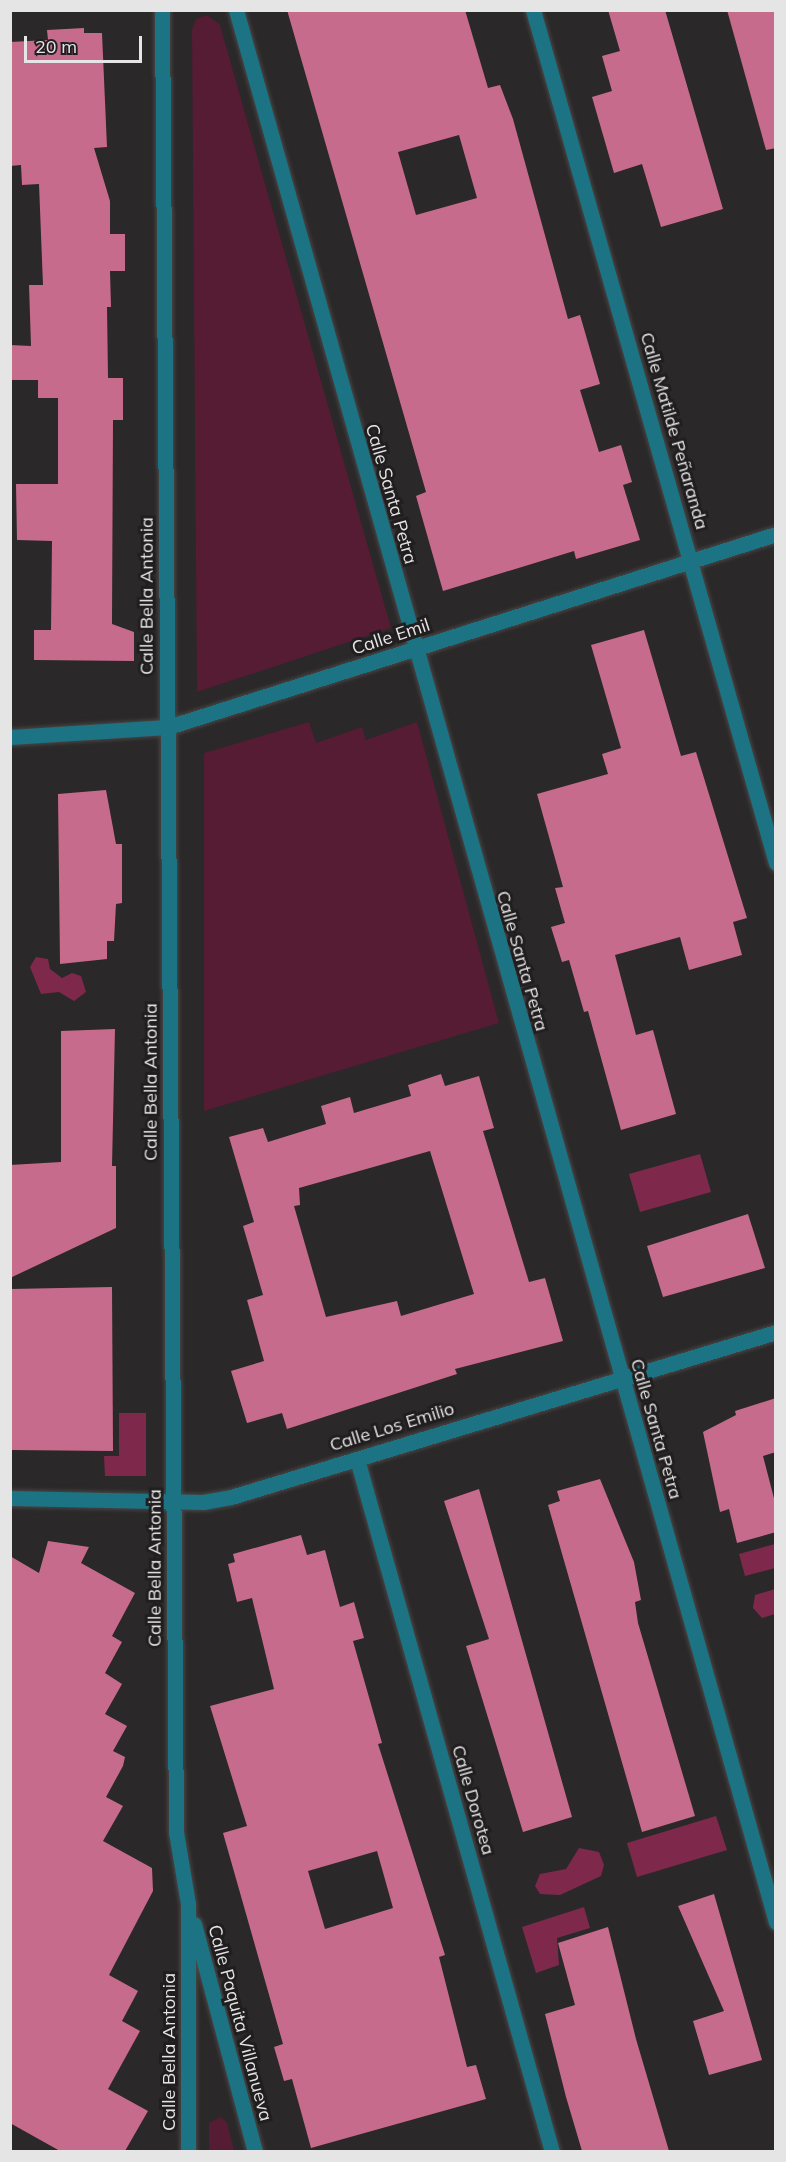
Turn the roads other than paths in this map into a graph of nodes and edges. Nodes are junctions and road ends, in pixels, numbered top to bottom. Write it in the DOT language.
graph roads {
  1 [pos="162,10"];
  2 [pos="236,10"];
  3 [pos="533,10"];
  4 [pos="776,534"];
  5 [pos="690,562"];
  6 [pos="413,651"];
  7 [pos="168,728"];
  8 [pos="10,736"];
  9 [pos="776,863"];
  10 [pos="776,1332"];
  11 [pos="621,1377"];
  12 [pos="357,1459"];
  13 [pos="10,1498"];
  14 [pos="173,1501"];
  15 [pos="188,1904"];
  16 [pos="776,1922"];
  17 [pos="188,2151"];
  18 [pos="255,2151"];
  19 [pos="552,2151"];
  1 -- 7 [label="street, Calle Bella Antonia"];
  2 -- 6 [label="street, Calle Santa Petra"];
  3 -- 5 [label="street, Calle Matilde Peñaranda"];
  4 -- 5 [label="street, Calle Emil"];
  5 -- 6 [label="street, Calle Emil"];
  5 -- 9 [label="street, Calle Matilde Peñaranda"];
  6 -- 7 [label="street, Calle Emil"];
  6 -- 11 [label="street, Calle Santa Petra"];
  7 -- 8 [label="street, Calle Emil"];
  7 -- 14 [label="street, Calle Bella Antonia"];
  10 -- 11 [label="street, Calle Los Emilio"];
  11 -- 12 [label="street, Calle Los Emilio"];
  11 -- 16 [label="street, Calle Santa Petra"];
  12 -- 14 [label="street, Calle Los Emilio"];
  12 -- 19 [label="street, Calle Dorotea"];
  13 -- 14 [label="street, Calle Los Emilio"];
  14 -- 15 [label="street, Calle Bella Antonia"];
  15 -- 17 [label="street, Calle Bella Antonia"];
  15 -- 18 [label="street, Calle Paquita Villanueva"];
}
